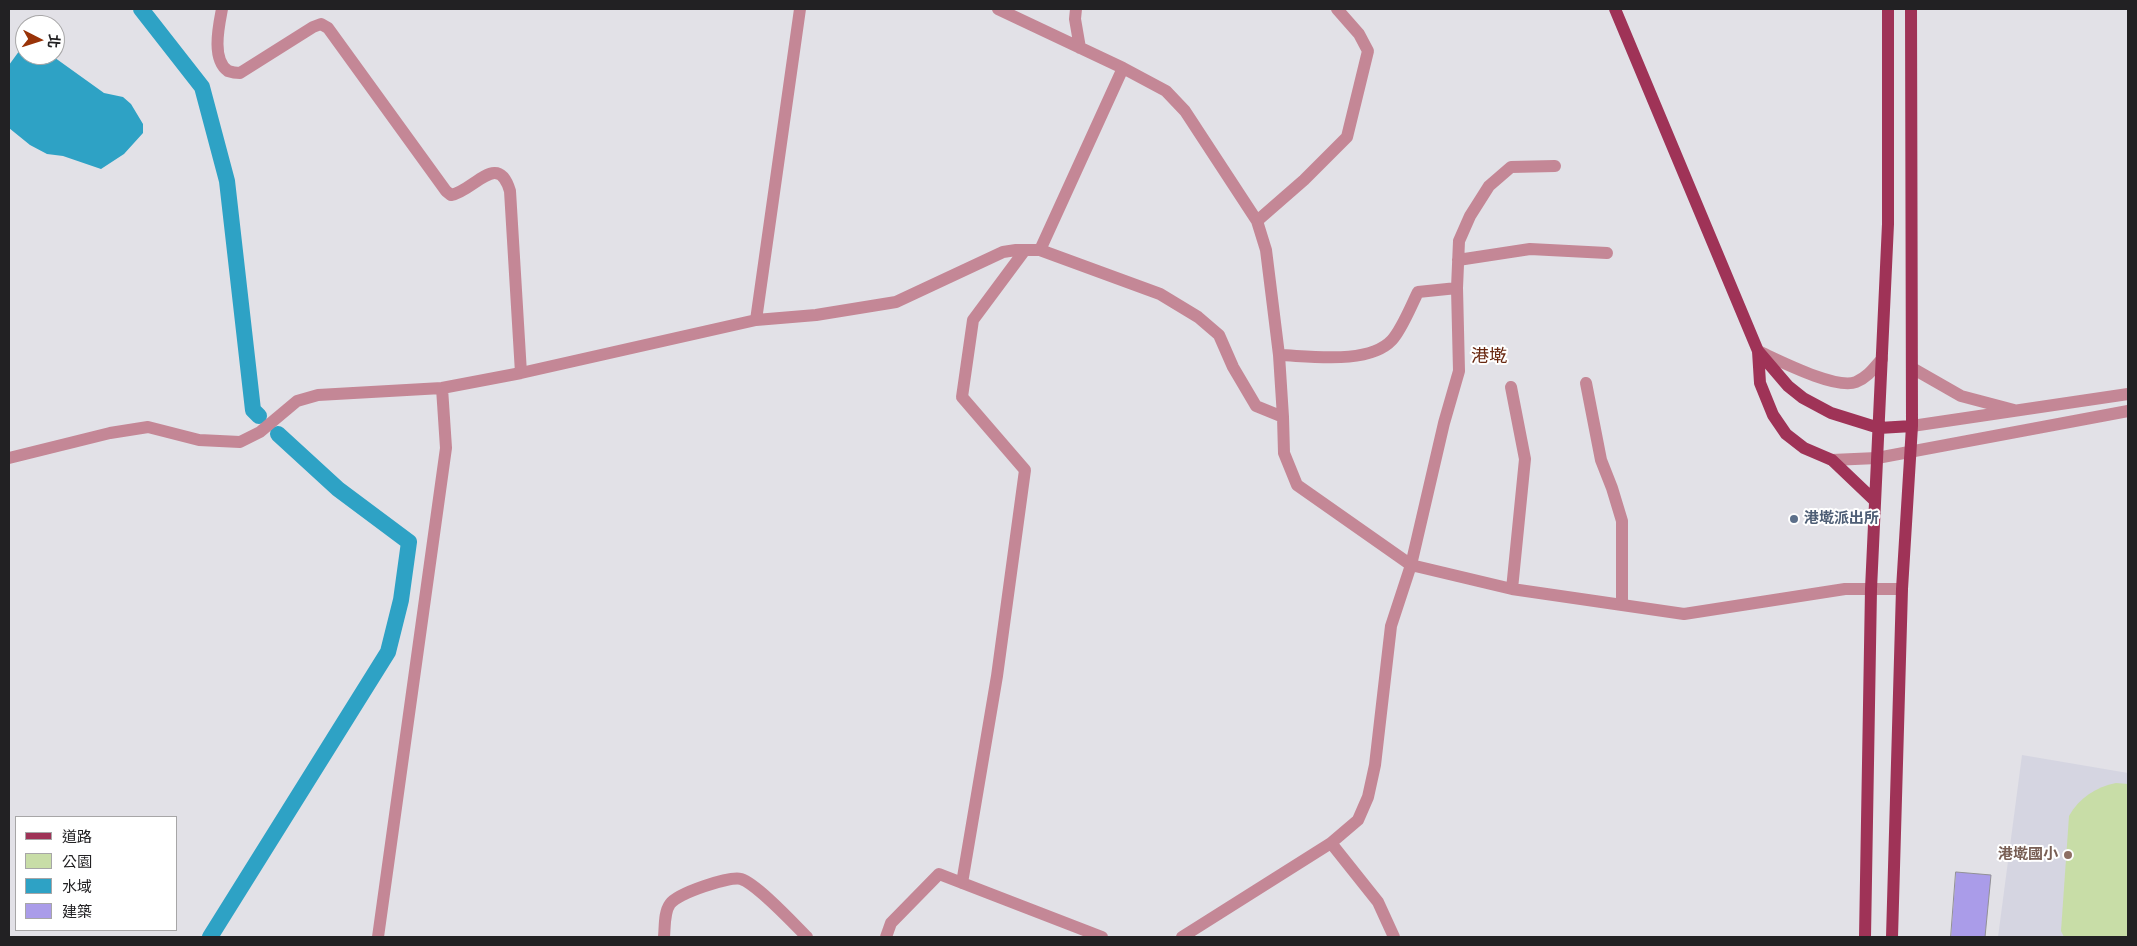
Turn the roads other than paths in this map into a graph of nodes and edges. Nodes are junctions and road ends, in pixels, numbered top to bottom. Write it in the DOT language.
graph roads {
  1 [pos="222,9"];
  2 [pos="800,9"];
  3 [pos="998,9"];
  4 [pos="1076,9"];
  5 [pos="1337,9"];
  6 [pos="1615,9"];
  7 [pos="1888,9"];
  8 [pos="1911,9"];
  9 [pos="1080,48"];
  10 [pos="1123,68"];
  11 [pos="1555,166"];
  12 [pos="1257,221"];
  13 [pos="1025,250"];
  14 [pos="1040,250"];
  15 [pos="1607,253"];
  16 [pos="1458,260"];
  17 [pos="1457,288"];
  18 [pos="756,320"];
  19 [pos="1758,351"];
  20 [pos="1279,355"];
  21 [pos="1882,359"];
  22 [pos="1912,368"];
  23 [pos="521,373"];
  24 [pos="1586,383"];
  25 [pos="1511,387"];
  26 [pos="442,388"];
  27 [pos="2128,394"];
  28 [pos="2019,411"];
  29 [pos="2128,411"];
  30 [pos="1283,417"];
  31 [pos="1912,426"];
  32 [pos="1879,428"];
  33 [pos="1910,453"];
  34 [pos="9,458"];
  35 [pos="1877,458"];
  36 [pos="1832,460"];
  37 [pos="1875,501"];
  38 [pos="1411,566"];
  39 [pos="1512,589"];
  40 [pos="1871,589"];
  41 [pos="1902,589"];
  42 [pos="1622,605"];
  43 [pos="1331,843"];
  44 [pos="962,883"];
  45 [pos="378,937"];
  46 [pos="664,937"];
  47 [pos="807,937"];
  48 [pos="886,937"];
  49 [pos="1102,937"];
  50 [pos="1182,937"];
  51 [pos="1394,937"];
  52 [pos="1865,937"];
  53 [pos="1892,937"];
  1 -- 23 [label="street"];
  2 -- 18 [label="street"];
  3 -- 9 [label="street"];
  4 -- 9 [label="street"];
  5 -- 12 [label="street"];
  6 -- 19 [label="main road"];
  7 -- 21 [label="main road"];
  8 -- 22 [label="main road"];
  9 -- 10 [label="street"];
  10 -- 12 [label="street"];
  10 -- 14 [label="street"];
  11 -- 16 [label="street"];
  12 -- 20 [label="street"];
  13 -- 14 [label="street"];
  13 -- 18 [label="street"];
  13 -- 44 [label="street"];
  14 -- 30 [label="street"];
  15 -- 16 [label="street"];
  16 -- 17 [label="street"];
  17 -- 20 [label="street"];
  17 -- 38 [label="street"];
  18 -- 23 [label="street"];
  19 -- 21 [label="street"];
  19 -- 32 [label="main road"];
  19 -- 36 [label="main road"];
  20 -- 30 [label="street"];
  21 -- 32 [label="main road"];
  22 -- 28 [label="street"];
  22 -- 31 [label="main road"];
  23 -- 26 [label="street"];
  24 -- 42 [label="street"];
  25 -- 39 [label="street"];
  26 -- 34 [label="street"];
  26 -- 45 [label="street"];
  27 -- 28 [label="street"];
  28 -- 31 [label="street"];
  29 -- 33 [label="street"];
  30 -- 38 [label="street"];
  31 -- 32 [label="main road"];
  31 -- 33 [label="main road"];
  32 -- 35 [label="main road"];
  33 -- 35 [label="street"];
  33 -- 41 [label="main road"];
  35 -- 36 [label="street"];
  35 -- 37 [label="main road"];
  36 -- 37 [label="main road"];
  37 -- 40 [label="main road"];
  38 -- 39 [label="street"];
  38 -- 43 [label="street"];
  39 -- 42 [label="street"];
  40 -- 41 [label="street"];
  40 -- 42 [label="street"];
  40 -- 52 [label="main road"];
  41 -- 53 [label="main road"];
  43 -- 50 [label="street"];
  43 -- 51 [label="street"];
  44 -- 48 [label="street"];
  44 -- 49 [label="street"];
  46 -- 47 [label="street"];
}
